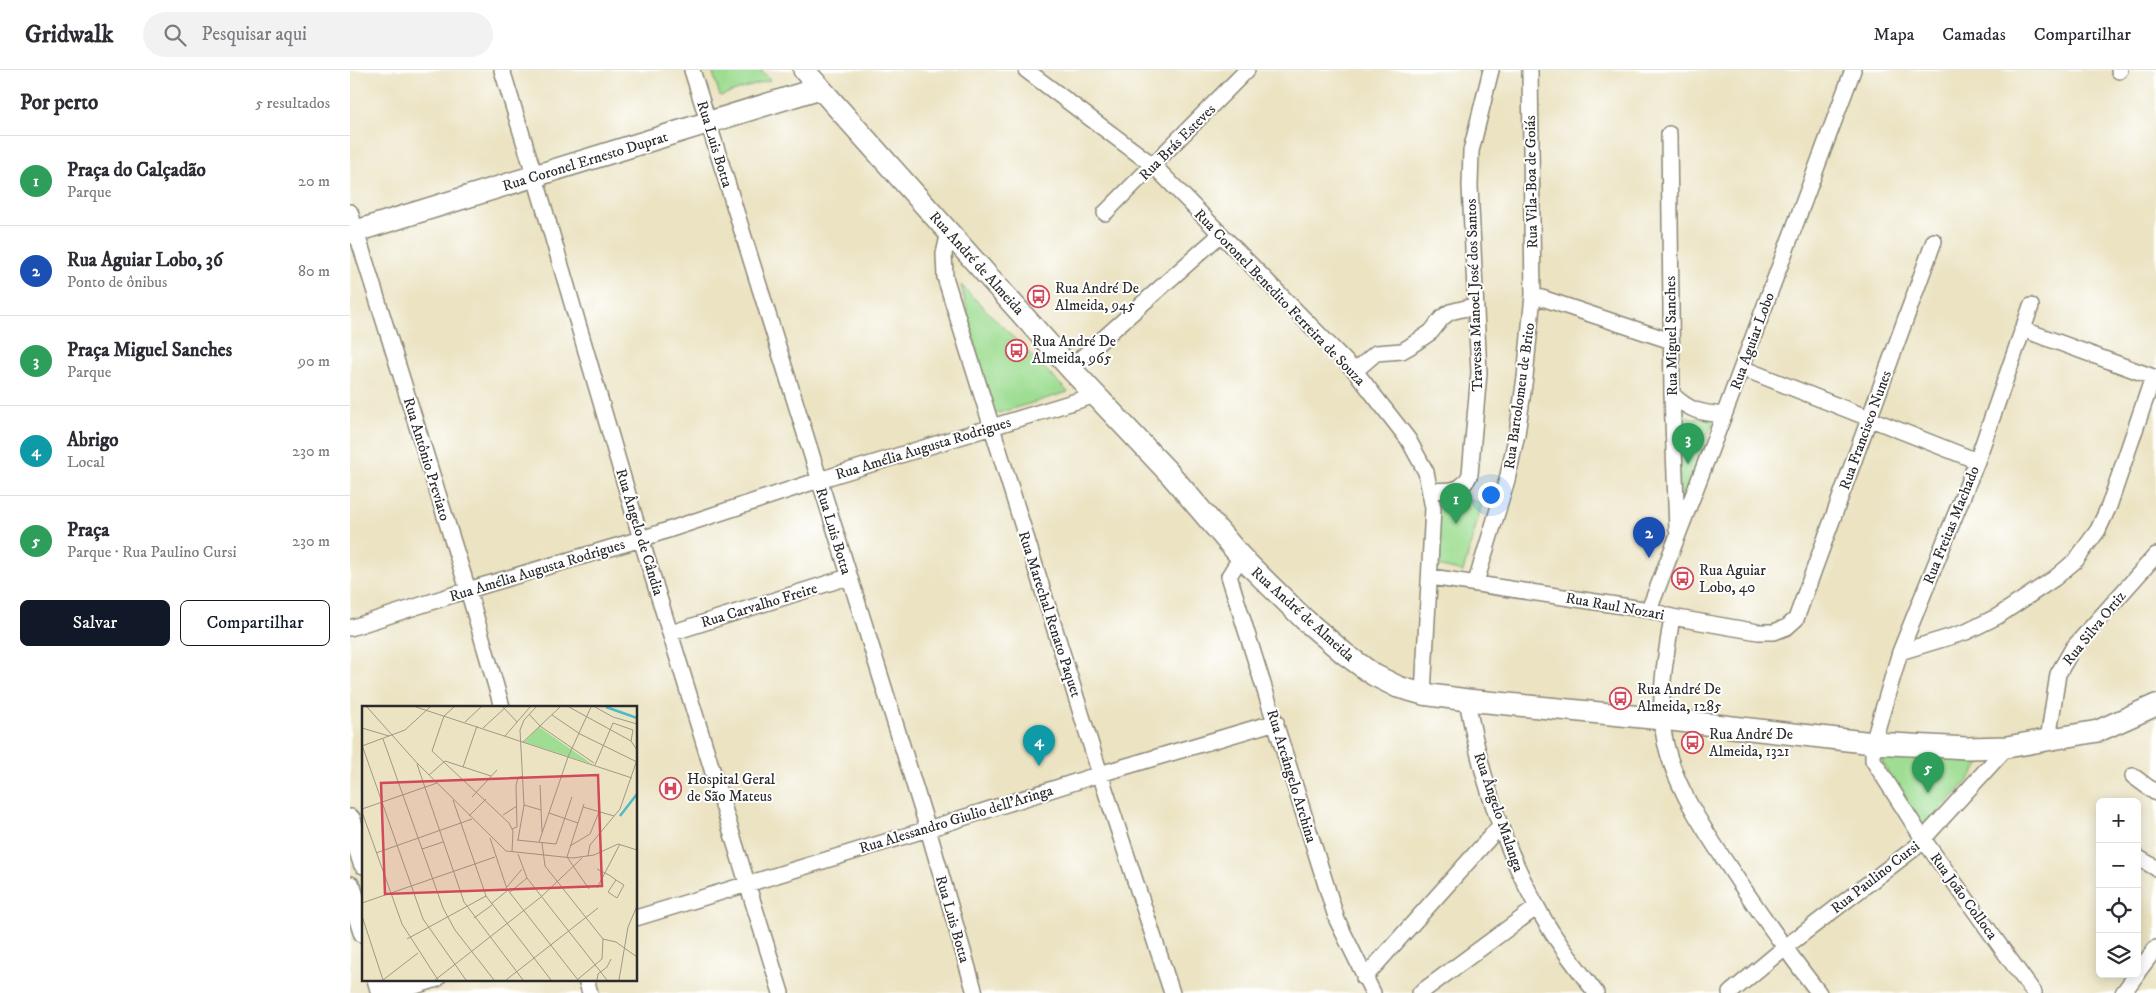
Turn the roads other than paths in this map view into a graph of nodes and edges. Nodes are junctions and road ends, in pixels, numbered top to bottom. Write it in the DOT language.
graph roads {
  1 [pos="502,70"];
  2 [pos="692,70"];
  3 [pos="804,70"];
  4 [pos="1026,70"];
  5 [pos="1247,70"];
  6 [pos="1491,70"];
  7 [pos="1530,70"];
  8 [pos="1853,70"];
  9 [pos="820,88"];
  10 [pos="708,123"];
  11 [pos="1669,134"];
  12 [pos="1154,166"];
  13 [pos="535,176"];
  14 [pos="1105,213"];
  15 [pos="352,225"];
  16 [pos="949,232"];
  17 [pos="1221,234"];
  18 [pos="1934,241"];
  19 [pos="1533,294"];
  20 [pos="1474,306"];
  21 [pos="2030,306"];
  22 [pos="2022,329"];
  23 [pos="1671,341"];
  24 [pos="1070,368"];
  25 [pos="1742,368"];
  26 [pos="1355,371"];
  27 [pos="2154,378"];
  28 [pos="1672,394"];
  29 [pos="1096,395"];
  30 [pos="1724,415"];
  31 [pos="1869,420"];
  32 [pos="991,427"];
  33 [pos="1977,461"];
  34 [pos="819,480"];
  35 [pos="1430,490"];
  36 [pos="1677,538"];
  37 [pos="641,539"];
  38 [pos="2156,555"];
  39 [pos="1241,557"];
  40 [pos="848,577"];
  41 [pos="1431,577"];
  42 [pos="1476,582"];
  43 [pos="468,590"];
  44 [pos="1649,610"];
  45 [pos="1672,617"];
  46 [pos="1796,619"];
  47 [pos="350,628"];
  48 [pos="671,633"];
  49 [pos="1900,652"];
  50 [pos="1422,694"];
  51 [pos="1467,700"];
  52 [pos="2156,705"];
  53 [pos="502,706"];
  54 [pos="1662,719"];
  55 [pos="1276,722"];
  56 [pos="2048,740"];
  57 [pos="1873,743"];
  58 [pos="2006,747"];
  59 [pos="1100,774"];
  60 [pos="2133,776"];
  61 [pos="2156,793"];
  62 [pos="350,820"];
  63 [pos="1500,826"];
  64 [pos="928,829"];
  65 [pos="1923,839"];
  66 [pos="362,857"];
  67 [pos="2141,859"];
  68 [pos="2156,868"];
  69 [pos="748,882"];
  70 [pos="350,887"];
  71 [pos="1536,907"];
  72 [pos="638,917"];
  73 [pos="362,926"];
  74 [pos="1784,948"];
  75 [pos="2156,948"];
  76 [pos="2141,969"];
  77 [pos="1364,978"];
  78 [pos="2134,978"];
  79 [pos="378,980"];
  80 [pos="434,980"];
  81 [pos="586,980"];
  82 [pos="399,989"];
  83 [pos="382,993"];
  84 [pos="590,993"];
  85 [pos="781,993"];
  86 [pos="975,993"];
  87 [pos="1172,993"];
  88 [pos="1373,993"];
  89 [pos="1420,993"];
  90 [pos="1596,993"];
  91 [pos="1730,993"];
  92 [pos="1819,993"];
  93 [pos="2034,993"];
  94 [pos="2123,993"];
  1 -- 13 [label="street, Rua Ângelo de Cândia"];
  2 -- 10 [label="street, Rua Luis Botta"];
  3 -- 9 [label="main road, Rua André de Almeida"];
  4 -- 12 [label="street, Rua Coronel Benedito Ferreira de Souza"];
  5 -- 12 [label="street, Rua Brás Esteves"];
  6 -- 20 [label="street, Travessa Manoel José dos Santos"];
  7 -- 19 [label="street, Rua Vila-Boa de Goiás"];
  8 -- 25 [label="street, Rua Aguiar Lobo"];
  9 -- 10 [label="main road, Rua Coronel Ernesto Duprat"];
  9 -- 16 [label="main road, Rua André de Almeida"];
  10 -- 13 [label="main road, Rua Coronel Ernesto Duprat"];
  10 -- 34 [label="street, Rua Luis Botta"];
  11 -- 23 [label="street, Rua Miguel Sanches"];
  12 -- 14 [label="street, Rua Brás Esteves"];
  12 -- 17 [label="street, Rua Coronel Benedito Ferreira de Souza"];
  13 -- 15 [label="main road, Rua Coronel Ernesto Duprat"];
  13 -- 37 [label="street, Rua Ângelo de Cândia"];
  15 -- 43 [label="street, Rua Antônio Previato"];
  16 -- 24 [label="main road, Rua André de Almeida"];
  16 -- 32 [label="street, Rua Marechal Renato Paquet"];
  17 -- 24 [label="street"];
  17 -- 26 [label="street, Rua Coronel Benedito Ferreira de Souza"];
  18 -- 31 [label="street, Rua Francisco Nunes"];
  19 -- 23 [label="street"];
  19 -- 42 [label="street, Rua Bartolomeu de Brito"];
  20 -- 26 [label="street"];
  20 -- 35 [label="street, Travessa Manoel José dos Santos"];
  21 -- 22 [label="street, Rua Freitas Machado"];
  22 -- 27 [label="street"];
  22 -- 33 [label="street, Rua Freitas Machado"];
  23 -- 28 [label="street, Rua Miguel Sanches"];
  24 -- 29 [label="main road, Rua André de Almeida"];
  25 -- 30 [label="street, Rua Aguiar Lobo"];
  25 -- 31 [label="street"];
  26 -- 35 [label="street, Rua Coronel Benedito Ferreira de Souza"];
  27 -- 49 [label="street"];
  28 -- 30 [label="street"];
  28 -- 36 [label="street, Rua Miguel Sanches"];
  29 -- 32 [label="street, Rua Amélia Augusta Rodrigues"];
  29 -- 39 [label="main road, Rua André de Almeida"];
  30 -- 36 [label="street, Rua Aguiar Lobo"];
  31 -- 33 [label="street"];
  31 -- 46 [label="street, Rua Francisco Nunes"];
  32 -- 34 [label="street, Rua Amélia Augusta Rodrigues"];
  32 -- 59 [label="street, Rua Marechal Renato Paquet"];
  33 -- 49 [label="street, Rua Freitas Machado"];
  34 -- 37 [label="street, Rua Amélia Augusta Rodrigues"];
  34 -- 40 [label="street, Rua Luis Botta"];
  35 -- 41 [label="street, Rua Coronel Benedito Ferreira de Souza"];
  36 -- 44 [label="street, Rua Aguiar Lobo"];
  37 -- 43 [label="street, Rua Amélia Augusta Rodrigues"];
  37 -- 48 [label="street, Rua Ângelo de Cândia"];
  38 -- 56 [label="street, Rua Silva Ortiz"];
  39 -- 50 [label="main road, Rua André de Almeida"];
  39 -- 55 [label="street, Rua Arcângelo Archina"];
  40 -- 48 [label="street, Rua Carvalho Freire"];
  40 -- 64 [label="street, Rua Luis Botta"];
  41 -- 42 [label="street, Rua Raul Nozari"];
  41 -- 50 [label="street, Rua Coronel Benedito Ferreira de Souza"];
  42 -- 44 [label="street, Rua Raul Nozari"];
  43 -- 47 [label="street, Rua Amélia Augusta Rodrigues"];
  43 -- 53 [label="street, Rua Antônio Previato"];
  44 -- 45 [label="street, Rua Raul Nozari"];
  45 -- 46 [label="street, Rua Raul Nozari"];
  45 -- 54 [label="street"];
  48 -- 69 [label="street, Rua Ângelo de Cândia"];
  49 -- 57 [label="street, Rua Freitas Machado"];
  50 -- 51 [label="main road, Rua André de Almeida"];
  51 -- 54 [label="main road, Rua André de Almeida"];
  51 -- 63 [label="street, Rua Ângelo Malanga"];
  52 -- 56 [label="main road, Rua André de Almeida"];
  54 -- 57 [label="main road, Rua André de Almeida"];
  54 -- 74 [label="street"];
  55 -- 59 [label="street, Rua Alessandro Giulio dell'Aringa"];
  55 -- 77 [label="street, Rua Arcângelo Archina"];
  56 -- 58 [label="main road, Rua André de Almeida"];
  57 -- 58 [label="main road, Rua André de Almeida"];
  57 -- 65 [label="street, Rua João Colloca"];
  58 -- 65 [label="street, Rua Paulino Cursi"];
  59 -- 64 [label="street, Rua Alessandro Giulio dell'Aringa"];
  59 -- 87 [label="street, Rua Marechal Renato Paquet"];
  60 -- 61 [label="street"];
  62 -- 66 [label="main road"];
  63 -- 71 [label="street, Rua Ângelo Malanga"];
  63 -- 77 [label="street"];
  64 -- 69 [label="street, Rua Alessandro Giulio dell'Aringa"];
  64 -- 86 [label="street, Rua Luis Botta"];
  65 -- 74 [label="street, Rua Paulino Cursi"];
  65 -- 93 [label="street, Rua João Colloca"];
  67 -- 68 [label="street"];
  69 -- 72 [label="street, Rua Alessandro Giulio dell'Aringa"];
  69 -- 85 [label="street, Rua Ângelo de Cândia"];
  70 -- 73 [label="main road"];
  71 -- 89 [label="street"];
  71 -- 90 [label="street, Rua Ângelo Malanga"];
  74 -- 91 [label="street, Rua Paulino Cursi"];
  74 -- 92 [label="street"];
  75 -- 76 [label="street"];
  77 -- 88 [label="street, Rua Arcângelo Archina"];
  78 -- 94 [label="street"];
  79 -- 83 [label="main road"];
  80 -- 82 [label="street"];
  81 -- 84 [label="street"];
}
